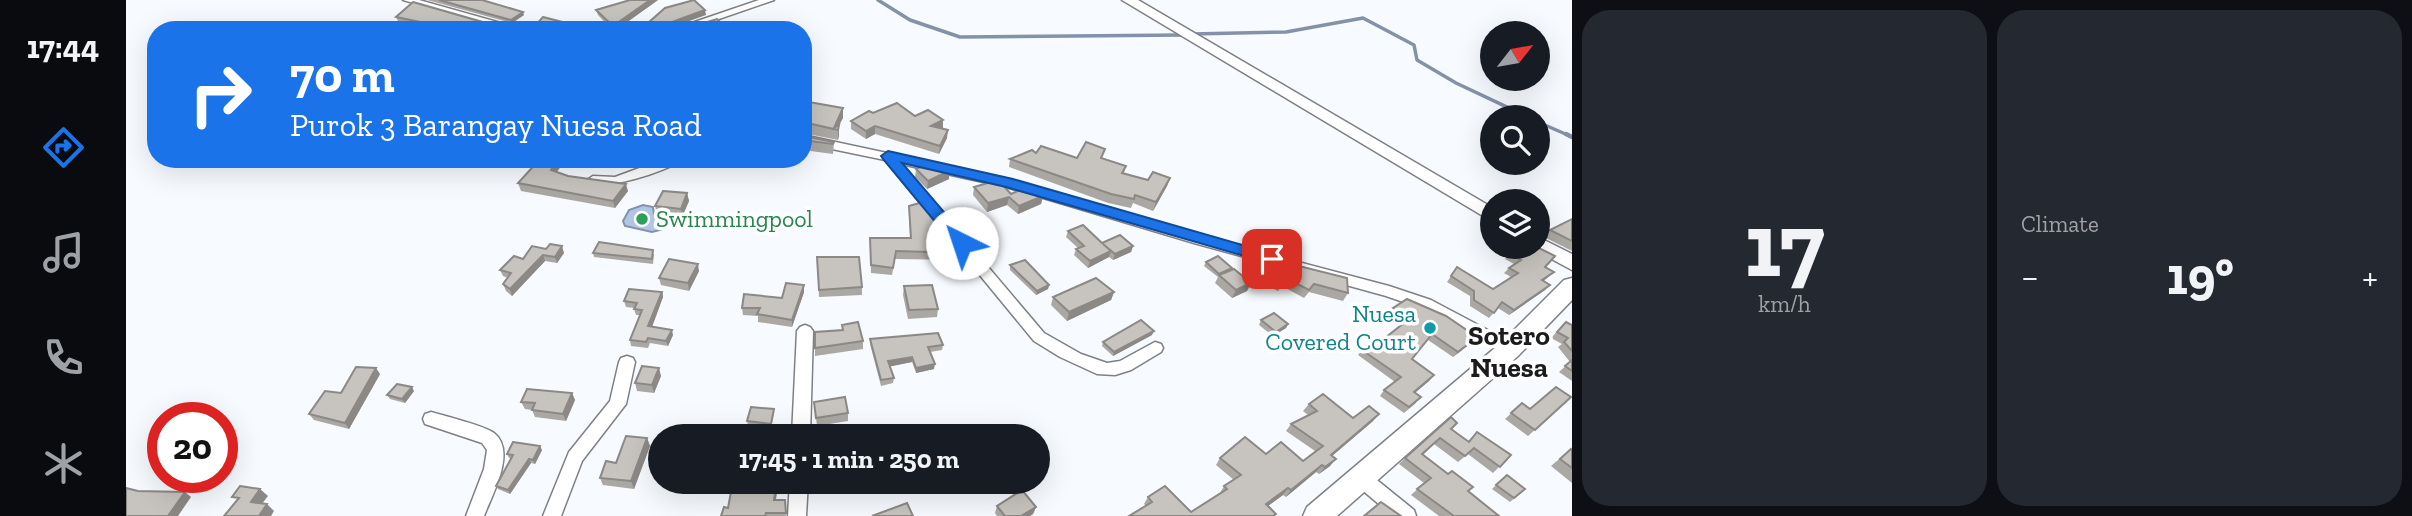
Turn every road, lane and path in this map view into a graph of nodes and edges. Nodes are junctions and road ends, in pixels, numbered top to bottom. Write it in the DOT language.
graph roads {
  1 [pos="408,0"];
  2 [pos="769,0"];
  3 [pos="1129,0"];
  4 [pos="487,21"];
  5 [pos="700,21"];
  6 [pos="812,141"];
  7 [pos="888,156"];
  8 [pos="652,168"];
  9 [pos="582,179"];
  10 [pos="1480,208"];
  11 [pos="1550,250"];
  12 [pos="1572,264"];
  13 [pos="1572,286"];
  14 [pos="805,331"];
  15 [pos="1155,348"];
  16 [pos="1510,349"];
  17 [pos="627,362"];
  18 [pos="431,419"];
  19 [pos="801,424"];
  20 [pos="1361,478"];
  21 [pos="798,494"];
  22 [pos="475,516"];
  23 [pos="552,516"];
  24 [pos="797,516"];
  25 [pos="1317,516"];
  26 [pos="1407,516"];
  1 -- 4 [label="street"];
  2 -- 5 [label="street"];
  3 -- 10 [label="main road"];
  6 -- 7 [label="street"];
  7 -- 15 [label="street"];
  7 -- 16 [label="street"];
  8 -- 9 [label="street"];
  11 -- 12 [label="main road"];
  13 -- 16 [label="highway"];
  14 -- 19 [label="street"];
  16 -- 20 [label="highway"];
  17 -- 23 [label="street"];
  18 -- 22 [label="street"];
  20 -- 25 [label="highway"];
  20 -- 26 [label="street"];
  21 -- 24 [label="street"];
}
